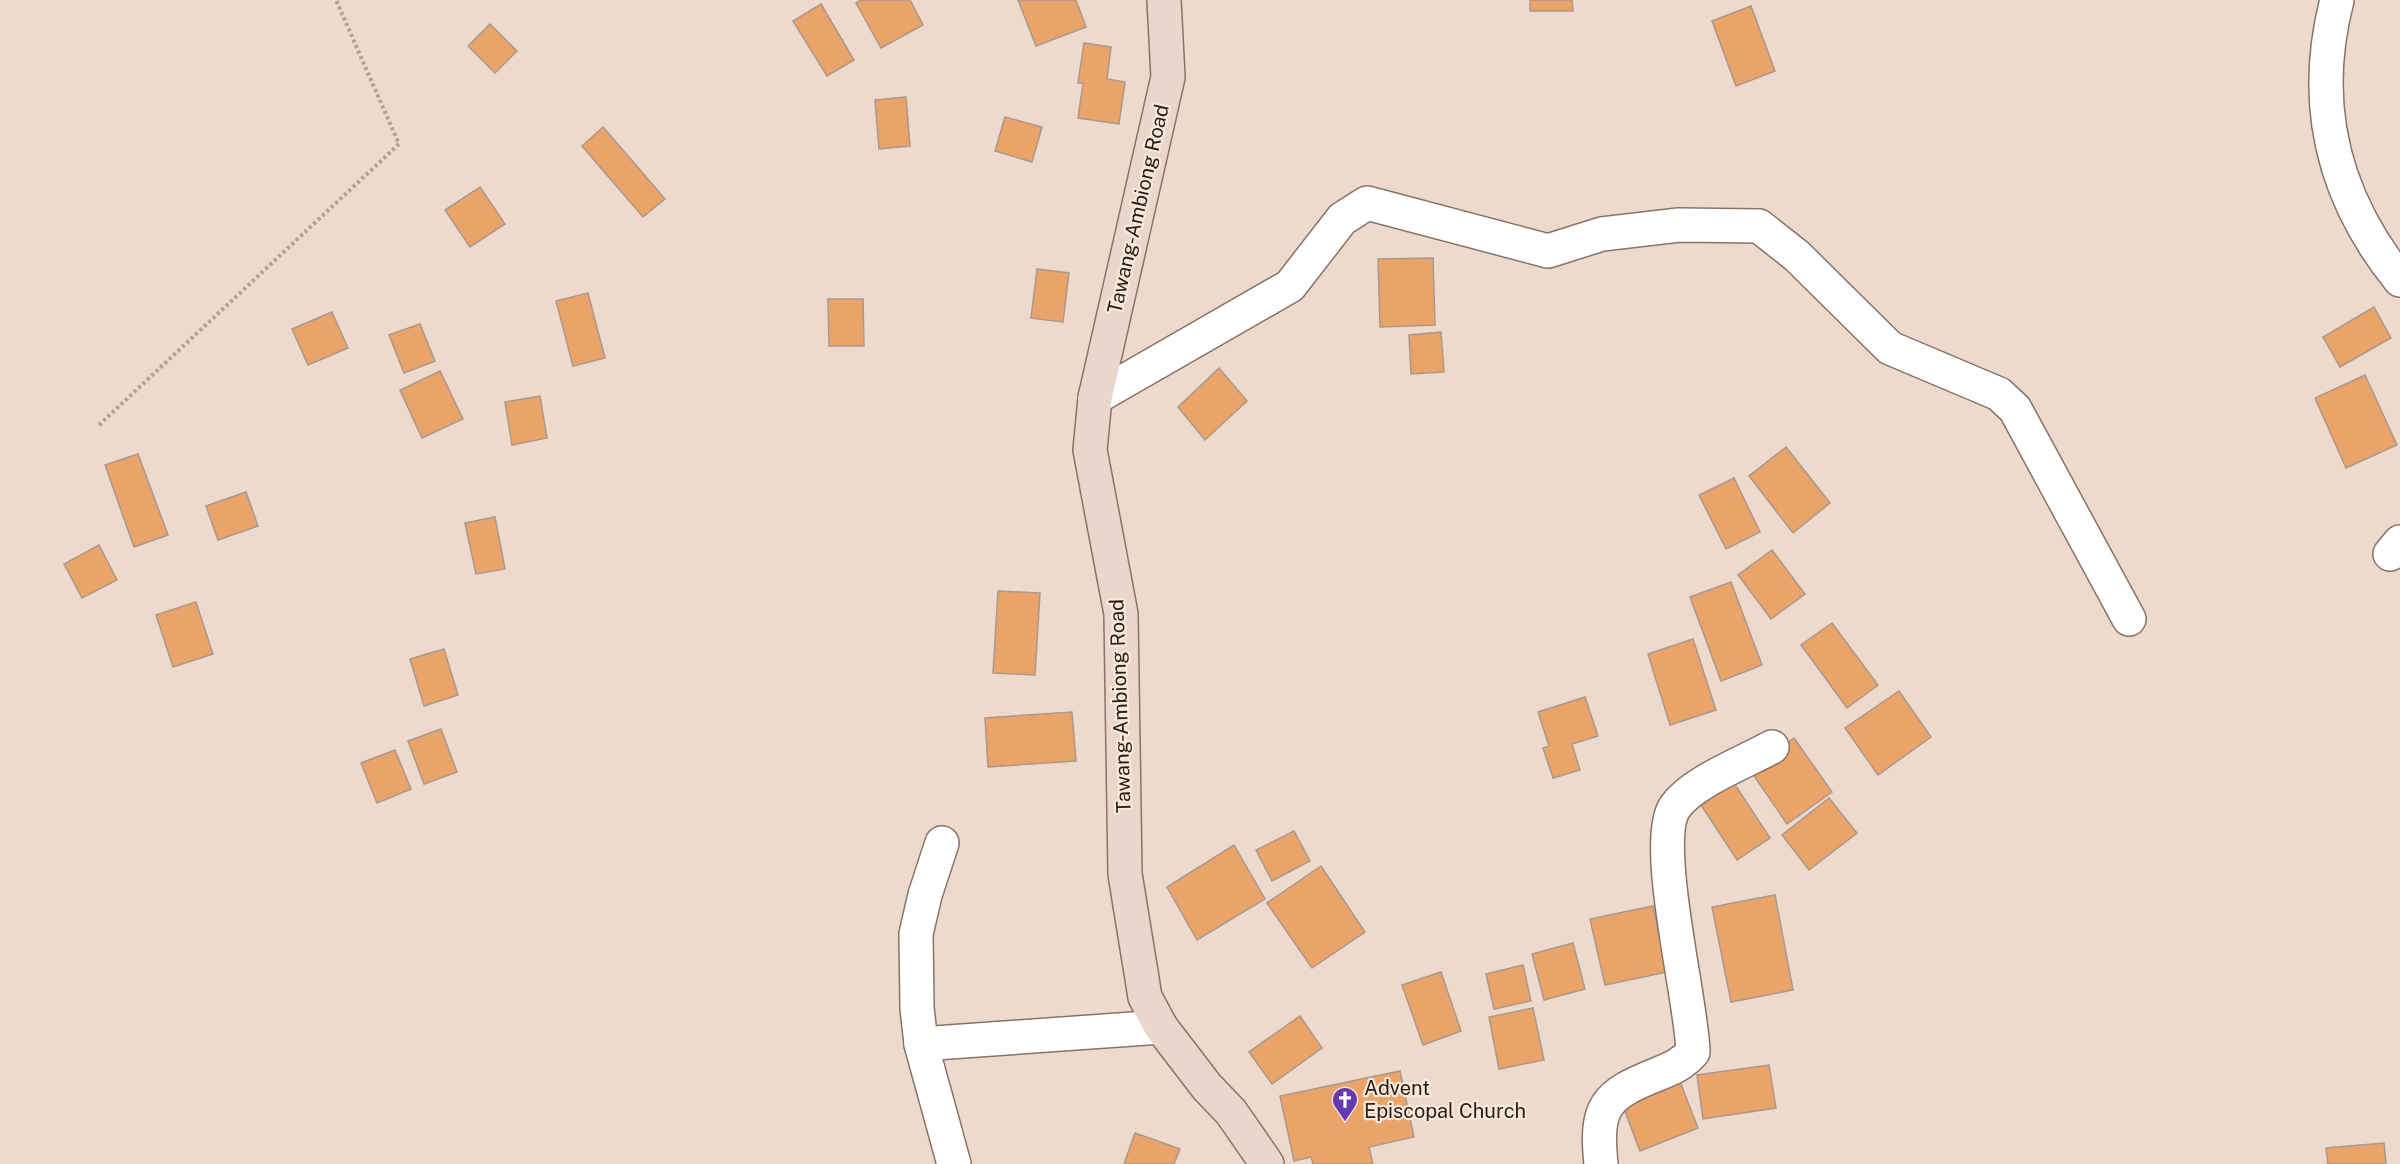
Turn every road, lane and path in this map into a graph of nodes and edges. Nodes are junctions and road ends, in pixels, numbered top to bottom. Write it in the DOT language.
graph roads {
  1 [pos="336,0"];
  2 [pos="1164,0"];
  3 [pos="2337,0"];
  4 [pos="2400,280"];
  5 [pos="1095,398"];
  6 [pos="99,425"];
  7 [pos="2129,619"];
  8 [pos="1772,747"];
  9 [pos="942,843"];
  10 [pos="1161,1027"];
  11 [pos="921,1044"];
  12 [pos="954,1164"];
  13 [pos="1267,1164"];
  14 [pos="1601,1164"];
  1 -- 6 [label="path"];
  2 -- 5 [label="main road, Tawang-Ambiong Road"];
  3 -- 4 [label="street"];
  5 -- 7 [label="street"];
  5 -- 10 [label="main road, Tawang-Ambiong Road"];
  8 -- 14 [label="street"];
  9 -- 11 [label="street"];
  10 -- 11 [label="street"];
  10 -- 13 [label="main road, Tawang-Ambiong Road"];
  11 -- 12 [label="street"];
}
